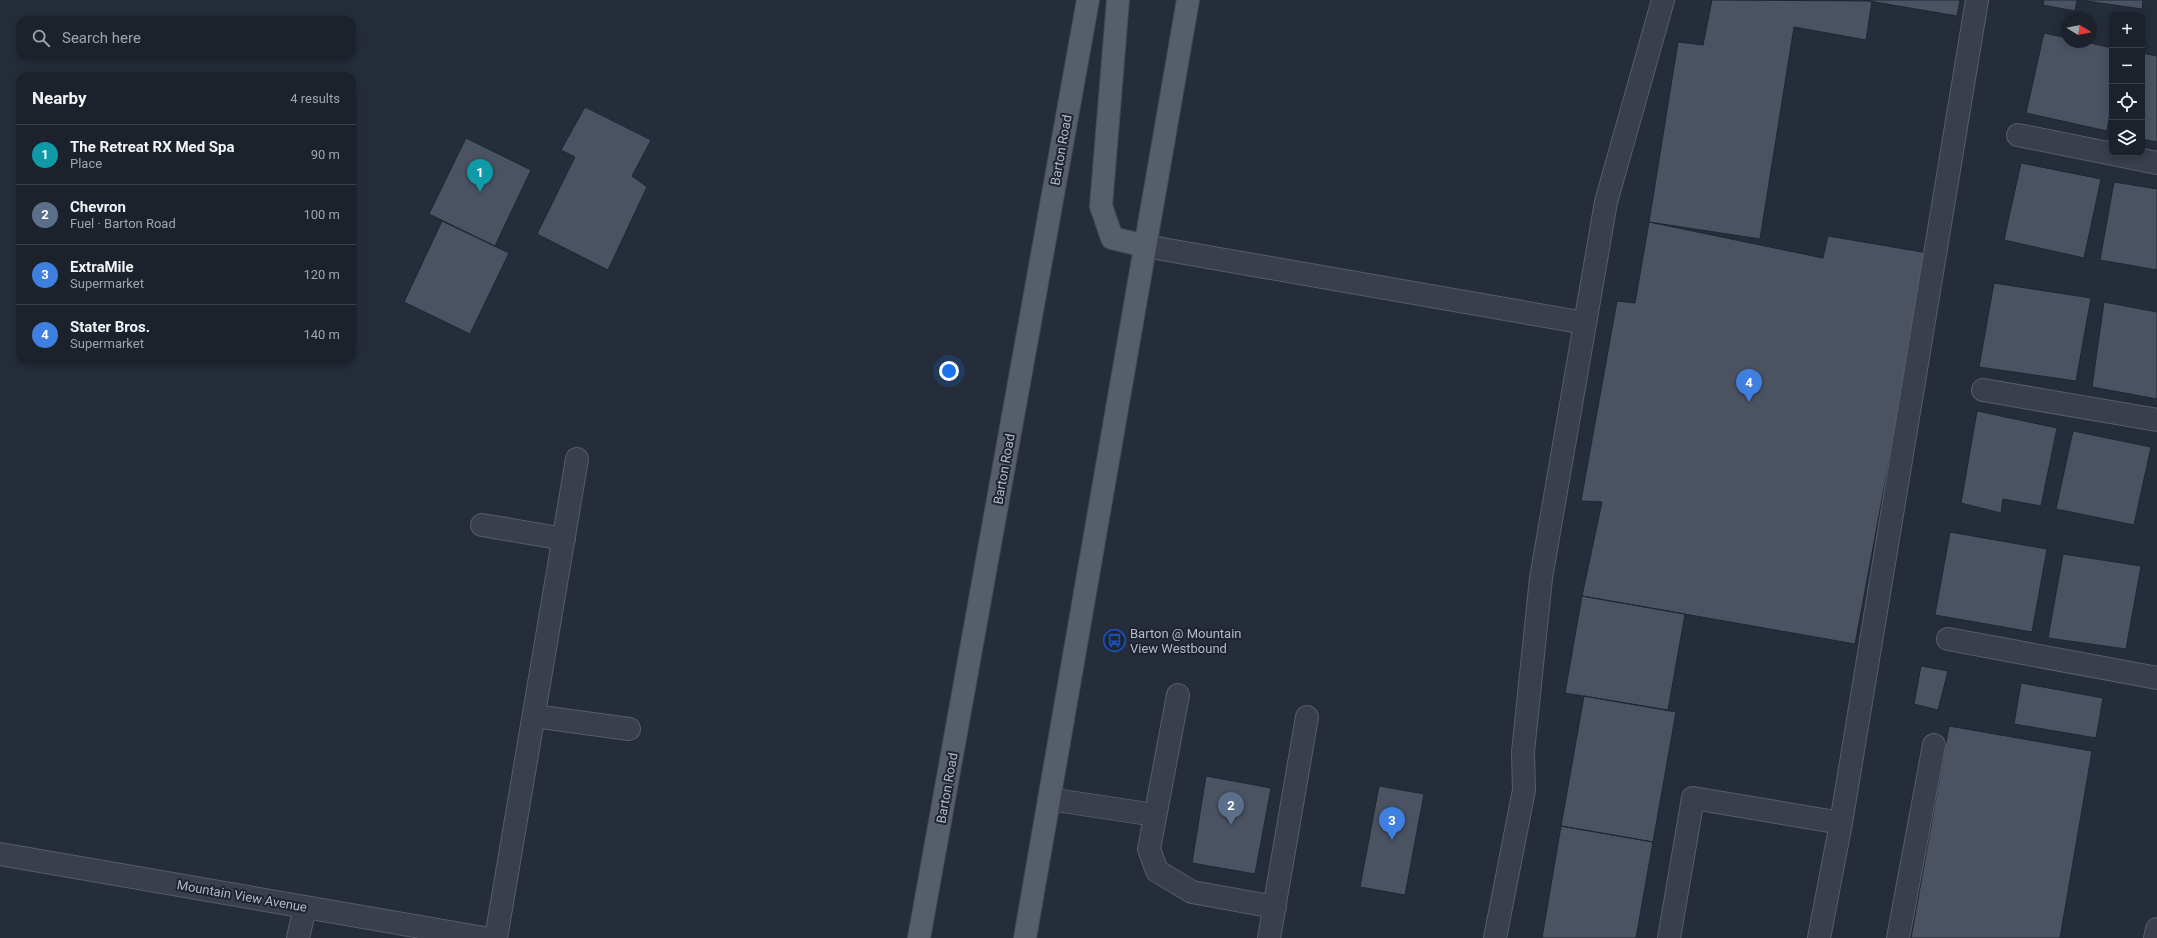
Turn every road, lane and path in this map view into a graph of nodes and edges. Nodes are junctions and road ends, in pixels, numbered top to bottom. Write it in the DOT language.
graph roads {
  1 [pos="1088,0"];
  2 [pos="1118,0"];
  3 [pos="1188,0"];
  4 [pos="1663,0"];
  5 [pos="1977,0"];
  6 [pos="2018,135"];
  7 [pos="2157,163"];
  8 [pos="1145,246"];
  9 [pos="1585,323"];
  10 [pos="1983,390"];
  11 [pos="2157,420"];
  12 [pos="577,460"];
  13 [pos="482,525"];
  14 [pos="564,539"];
  15 [pos="1948,639"];
  16 [pos="2157,678"];
  17 [pos="1178,695"];
  18 [pos="534,716"];
  19 [pos="1308,716"];
  20 [pos="629,729"];
  21 [pos="1934,745"];
  22 [pos="1049,799"];
  23 [pos="1155,815"];
  24 [pos="1841,822"];
  25 [pos="0,854"];
  26 [pos="305,907"];
  27 [pos="1274,907"];
  28 [pos="2157,929"];
  29 [pos="298,938"];
  30 [pos="484,938"];
  31 [pos="496,938"];
  32 [pos="920,938"];
  33 [pos="1024,938"];
  34 [pos="1269,938"];
  35 [pos="1495,938"];
  36 [pos="1669,938"];
  37 [pos="1820,938"];
  38 [pos="1898,938"];
  39 [pos="2155,938"];
  1 -- 32 [label="main road, Barton Road"];
  2 -- 8 [label="main road"];
  3 -- 8 [label="main road"];
  4 -- 9 [label="street"];
  5 -- 24 [label="street"];
  6 -- 7 [label="street"];
  8 -- 9 [label="street"];
  8 -- 22 [label="main road"];
  9 -- 35 [label="street"];
  10 -- 11 [label="street"];
  12 -- 14 [label="street"];
  13 -- 14 [label="street"];
  14 -- 18 [label="street"];
  15 -- 16 [label="street"];
  17 -- 23 [label="street"];
  18 -- 20 [label="street"];
  18 -- 31 [label="street"];
  19 -- 27 [label="street"];
  21 -- 38 [label="street"];
  22 -- 23 [label="street"];
  22 -- 33 [label="main road"];
  23 -- 27 [label="street"];
  24 -- 36 [label="street"];
  24 -- 37 [label="street"];
  25 -- 26 [label="street, Mountain View Avenue"];
  26 -- 29 [label="street"];
  26 -- 30 [label="street, Mountain View Avenue"];
  27 -- 34 [label="street"];
  28 -- 39 [label="street"];
}
